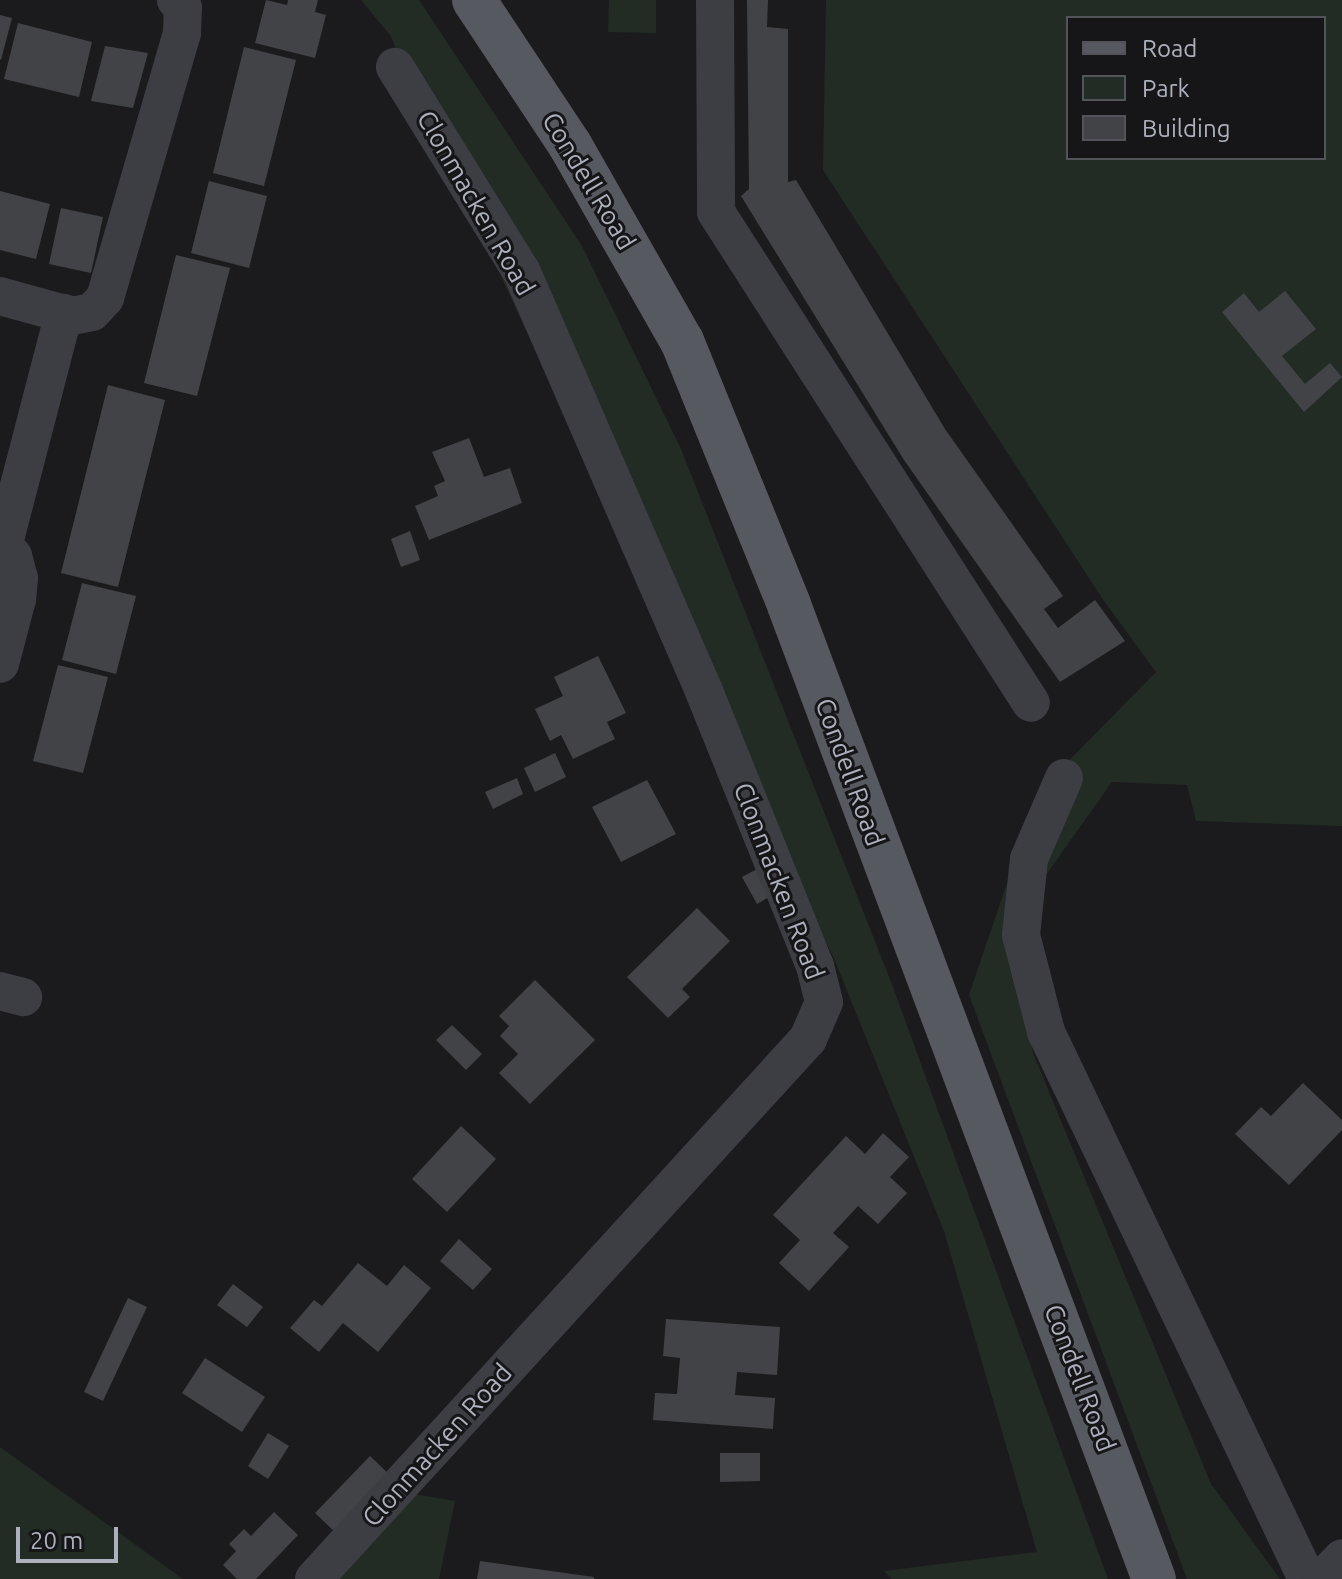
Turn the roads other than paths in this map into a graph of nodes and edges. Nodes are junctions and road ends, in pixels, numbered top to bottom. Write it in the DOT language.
graph roads {
  1 [pos="176,0"];
  2 [pos="474,0"];
  3 [pos="715,0"];
  4 [pos="395,67"];
  5 [pos="0,296"];
  6 [pos="64,313"];
  7 [pos="2,546"];
  8 [pos="0,664"];
  9 [pos="1031,703"];
  10 [pos="1064,778"];
  11 [pos="1342,1558"];
  12 [pos="314,1579"];
  13 [pos="1154,1579"];
  14 [pos="1307,1579"];
  15 [pos="1322,1579"];
  1 -- 6 [label="street"];
  2 -- 13 [label="main road, Condell Road"];
  3 -- 9 [label="street"];
  4 -- 12 [label="street, Clonmacken Road"];
  5 -- 6 [label="street"];
  6 -- 7 [label="street"];
  7 -- 8 [label="street"];
  10 -- 14 [label="street"];
  11 -- 15 [label="street"];
}
